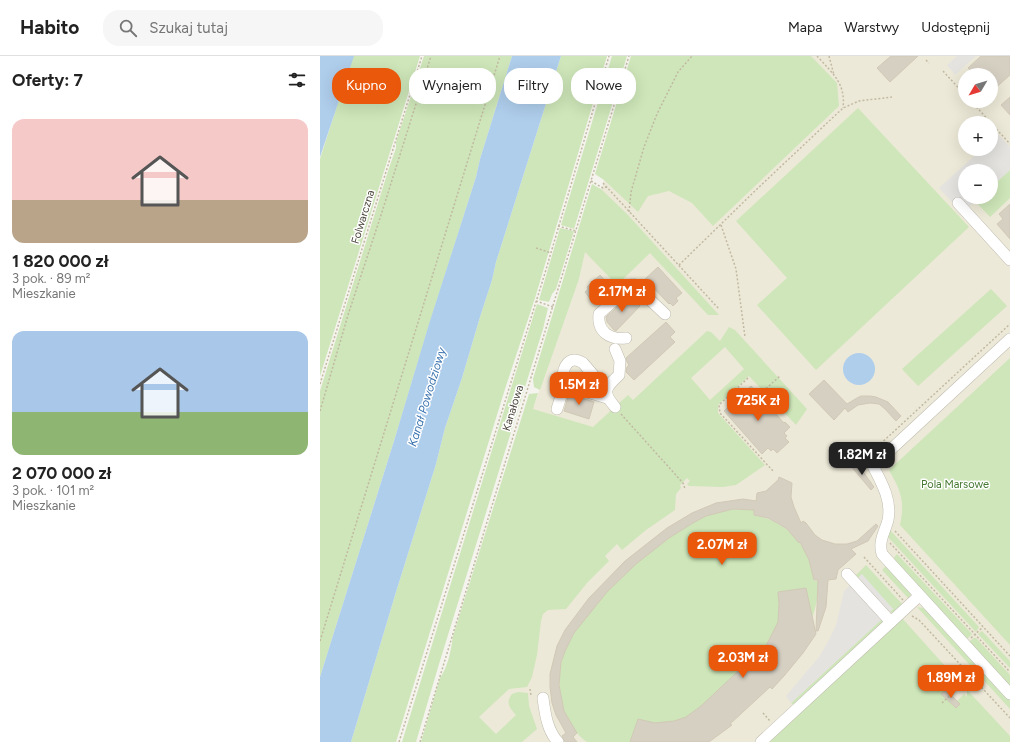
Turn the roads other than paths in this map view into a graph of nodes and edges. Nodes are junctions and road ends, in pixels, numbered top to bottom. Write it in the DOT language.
graph roads {
  1 [pos="959,204"];
  2 [pos="1010,260"];
  3 [pos="665,314"];
  4 [pos="626,338"];
  5 [pos="1010,339"];
  6 [pos="615,348"];
  7 [pos="564,385"];
  8 [pos="607,394"];
  9 [pos="615,407"];
  10 [pos="557,409"];
  11 [pos="847,574"];
  12 [pos="919,596"];
  13 [pos="891,622"];
  14 [pos="1010,694"];
  15 [pos="543,698"];
  16 [pos="558,742"];
  17 [pos="761,742"];
  1 -- 2 [label="lane"];
  3 -- 4 [label="lane"];
  5 -- 12 [label="lane"];
  6 -- 8 [label="lane"];
  7 -- 8 [label="lane"];
  7 -- 8 [label="lane"];
  7 -- 10 [label="lane"];
  8 -- 9 [label="lane"];
  11 -- 13 [label="lane"];
  12 -- 13 [label="lane"];
  12 -- 14 [label="lane"];
  13 -- 17 [label="lane"];
  15 -- 16 [label="lane"];
}
